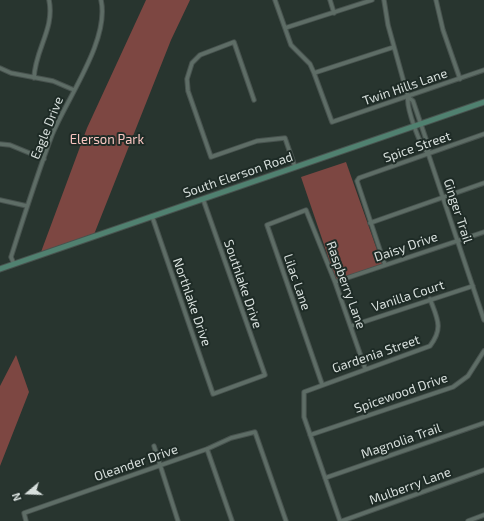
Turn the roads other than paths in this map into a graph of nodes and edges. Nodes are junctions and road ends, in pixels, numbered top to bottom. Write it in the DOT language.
graph roads {
  1 [pos="49,0"];
  2 [pos="101,0"];
  3 [pos="275,0"];
  4 [pos="330,0"];
  5 [pos="372,0"];
  6 [pos="384,0"];
  7 [pos="436,0"];
  8 [pos="334,13"];
  9 [pos="285,28"];
  10 [pos="394,47"];
  11 [pos="0,68"];
  12 [pos="484,70"];
  13 [pos="314,73"];
  14 [pos="34,78"];
  15 [pos="460,79"];
  16 [pos="74,90"];
  17 [pos="408,97"];
  18 [pos="254,100"];
  19 [pos="484,102"];
  20 [pos="418,124"];
  21 [pos="484,134"];
  22 [pos="0,144"];
  23 [pos="428,153"];
  24 [pos="44,159"];
  25 [pos="295,167"];
  26 [pos="484,183"];
  27 [pos="443,198"];
  28 [pos="203,199"];
  29 [pos="0,200"];
  30 [pos="27,206"];
  31 [pos="306,210"];
  32 [pos="152,216"];
  33 [pos="370,223"];
  34 [pos="484,232"];
  35 [pos="457,240"];
  36 [pos="14,264"];
  37 [pos="385,266"];
  38 [pos="0,269"];
  39 [pos="335,282"];
  40 [pos="473,286"];
  41 [pos="430,299"];
  42 [pos="484,320"];
  43 [pos="351,326"];
  44 [pos="484,351"];
  45 [pos="365,368"];
  46 [pos="322,384"];
  47 [pos="213,394"];
  48 [pos="484,423"];
  49 [pos="310,435"];
  50 [pos="154,446"];
  51 [pos="207,449"];
  52 [pos="159,465"];
  53 [pos="484,470"];
  54 [pos="325,478"];
  55 [pos="484,515"];
  56 [pos="477,519"];
  57 [pos="26,521"];
  58 [pos="178,521"];
  59 [pos="232,521"];
  60 [pos="286,521"];
  61 [pos="341,521"];
  62 [pos="470,521"];
  1 -- 14 [label="street"];
  2 -- 16 [label="street, Eagle Drive"];
  3 -- 9 [label="street"];
  4 -- 8 [label="street"];
  5 -- 8 [label="street"];
  6 -- 10 [label="street, Ginger Trail"];
  7 -- 15 [label="street"];
  8 -- 9 [label="street"];
  9 -- 13 [label="street"];
  10 -- 13 [label="street"];
  10 -- 17 [label="street, Ginger Trail"];
  11 -- 14 [label="street"];
  12 -- 15 [label="street, Twin Hills Lane"];
  13 -- 17 [label="street, Twin Hills Lane"];
  14 -- 16 [label="street"];
  15 -- 17 [label="street, Twin Hills Lane"];
  16 -- 24 [label="street, Eagle Drive"];
  17 -- 20 [label="street, Ginger Trail"];
  18 -- 25 [label="street"];
  19 -- 20 [label="street, South Elerson Road"];
  20 -- 23 [label="street, Ginger Trail"];
  20 -- 25 [label="street, South Elerson Road"];
  21 -- 23 [label="street, Spice Street"];
  22 -- 24 [label="street"];
  23 -- 27 [label="street, Ginger Trail"];
  23 -- 33 [label="street, Spice Street"];
  24 -- 30 [label="street, Eagle Drive"];
  25 -- 28 [label="street, South Elerson Road"];
  26 -- 27 [label="street"];
  27 -- 33 [label="street"];
  27 -- 35 [label="street, Ginger Trail"];
  28 -- 32 [label="street, South Elerson Road"];
  28 -- 47 [label="street, Southlake Drive"];
  29 -- 30 [label="street"];
  30 -- 36 [label="street, Eagle Drive"];
  31 -- 39 [label="street, Raspberry Lane"];
  31 -- 46 [label="street, Lilac Lane"];
  32 -- 36 [label="street, South Elerson Road"];
  32 -- 47 [label="street, Northlake Drive"];
  33 -- 37 [label="street"];
  34 -- 35 [label="street, Daisy Drive"];
  35 -- 37 [label="street, Daisy Drive"];
  35 -- 40 [label="street, Ginger Trail"];
  36 -- 38 [label="street, South Elerson Road"];
  37 -- 39 [label="street, Daisy Drive"];
  39 -- 43 [label="street, Raspberry Lane"];
  40 -- 41 [label="street, Vanilla Court"];
  40 -- 42 [label="street, Ginger Trail"];
  41 -- 43 [label="street, Vanilla Court"];
  41 -- 45 [label="street, Gardenia Street"];
  43 -- 45 [label="street, Raspberry Lane"];
  44 -- 49 [label="street, Spicewood Drive"];
  45 -- 46 [label="street, Gardenia Street"];
  46 -- 49 [label="street, Gardenia Street"];
  48 -- 54 [label="street, Magnolia Trail"];
  49 -- 54 [label="street"];
  50 -- 52 [label="street"];
  51 -- 52 [label="street, Oleander Drive"];
  51 -- 59 [label="street"];
  51 -- 60 [label="street, Oleander Drive"];
  52 -- 57 [label="street, Oleander Drive"];
  52 -- 58 [label="street"];
  53 -- 61 [label="street, Mulberry Lane"];
  54 -- 61 [label="street"];
  55 -- 56 [label="street"];
  56 -- 62 [label="street"];
}
